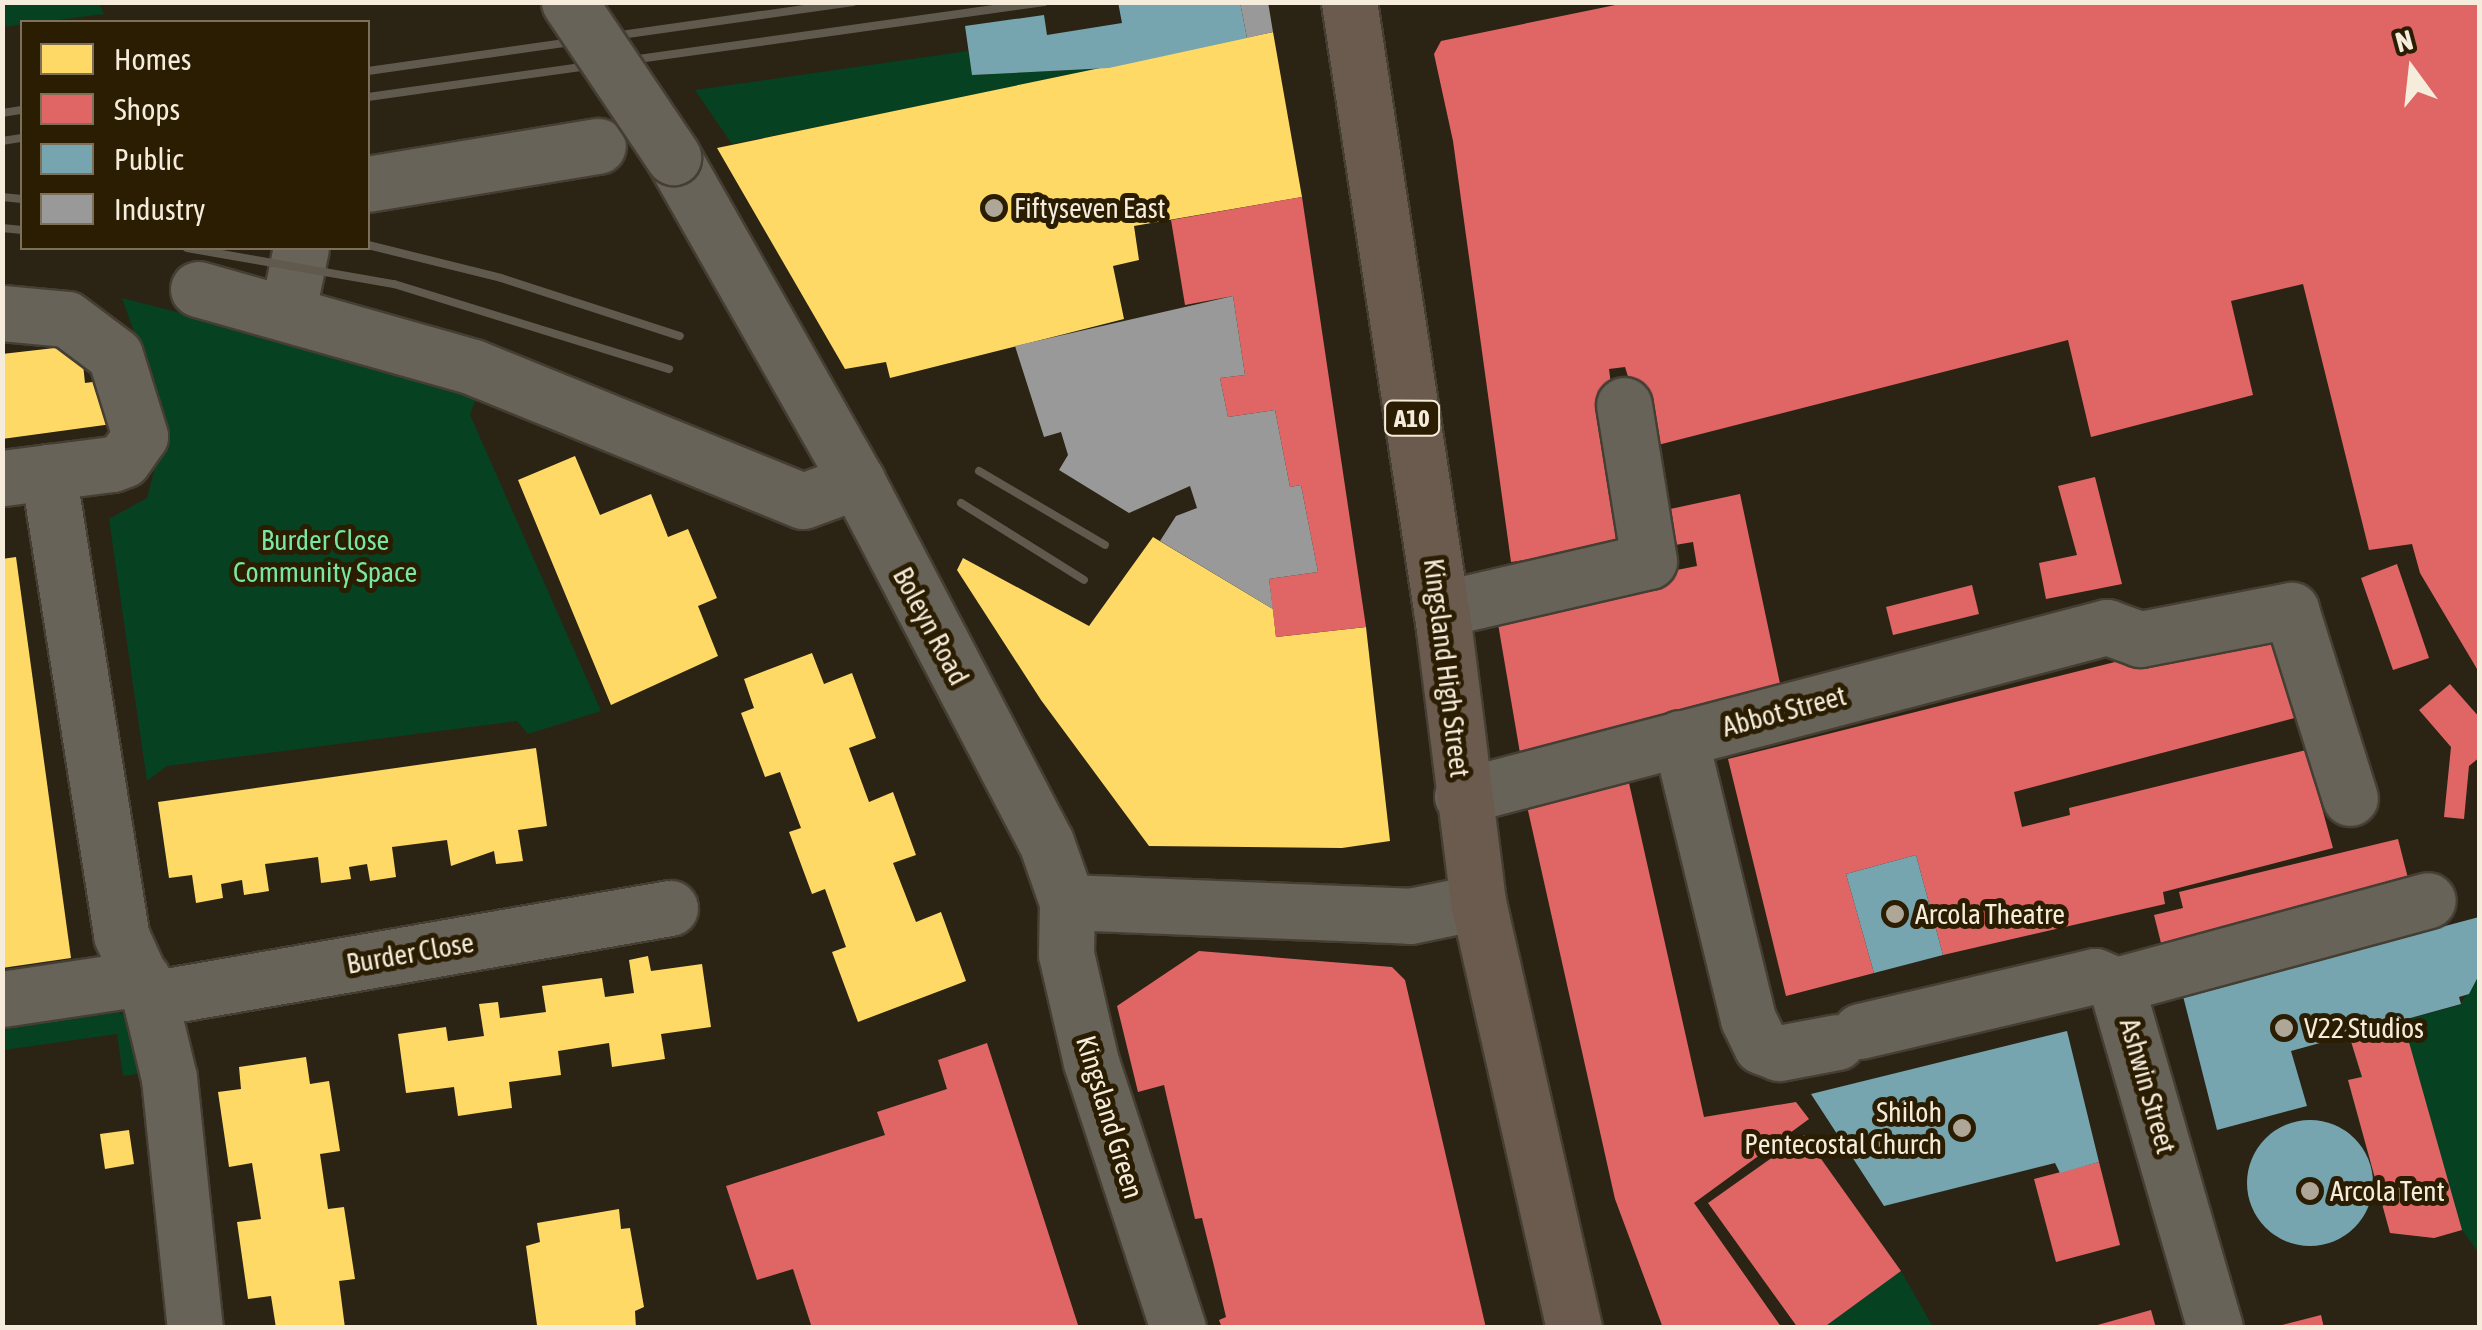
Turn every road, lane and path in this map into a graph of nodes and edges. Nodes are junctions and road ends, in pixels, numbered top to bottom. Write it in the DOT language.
graph roads {
  1 [pos="569,2"];
  2 [pos="1352,22"];
  3 [pos="598,146"];
  4 [pos="370,184"];
  5 [pos="301,250"];
  6 [pos="198,289"];
  7 [pos="288,310"];
  8 [pos="2,313"];
  9 [pos="1624,405"];
  10 [pos="25,475"];
  11 [pos="857,480"];
  12 [pos="1441,609"];
  13 [pos="1680,738"];
  14 [pos="1462,796"];
  15 [pos="2350,798"];
  16 [pos="2428,900"];
  17 [pos="1068,902"];
  18 [pos="1478,902"];
  19 [pos="670,908"];
  20 [pos="2116,984"];
  21 [pos="146,988"];
  22 [pos="2,999"];
  23 [pos="195,1328"];
  24 [pos="1178,1328"];
  25 [pos="1574,1328"];
  26 [pos="2216,1328"];
  1 -- 11 [label="street, Boleyn Road, bridge"];
  2 -- 12 [label="highway, Kingsland High Street / A10"];
  3 -- 4 [label="street"];
  5 -- 7 [label="street"];
  6 -- 7 [label="street"];
  7 -- 11 [label="street"];
  8 -- 10 [label="street"];
  9 -- 12 [label="street"];
  10 -- 21 [label="street"];
  11 -- 17 [label="street, Boleyn Road"];
  12 -- 14 [label="highway, Kingsland High Street / A10"];
  13 -- 14 [label="street, Abbot Street"];
  13 -- 15 [label="street, Abbot Street"];
  13 -- 20 [label="street, Ashwin Street"];
  14 -- 18 [label="highway, Kingsland High Street / A10"];
  16 -- 20 [label="street"];
  17 -- 18 [label="street"];
  17 -- 24 [label="street, Kingsland Green"];
  18 -- 25 [label="highway, Kingsland High Street / A10"];
  19 -- 21 [label="street, Burder Close"];
  20 -- 26 [label="street, Ashwin Street"];
  21 -- 22 [label="street, Burder Close"];
  21 -- 23 [label="street"];
}
